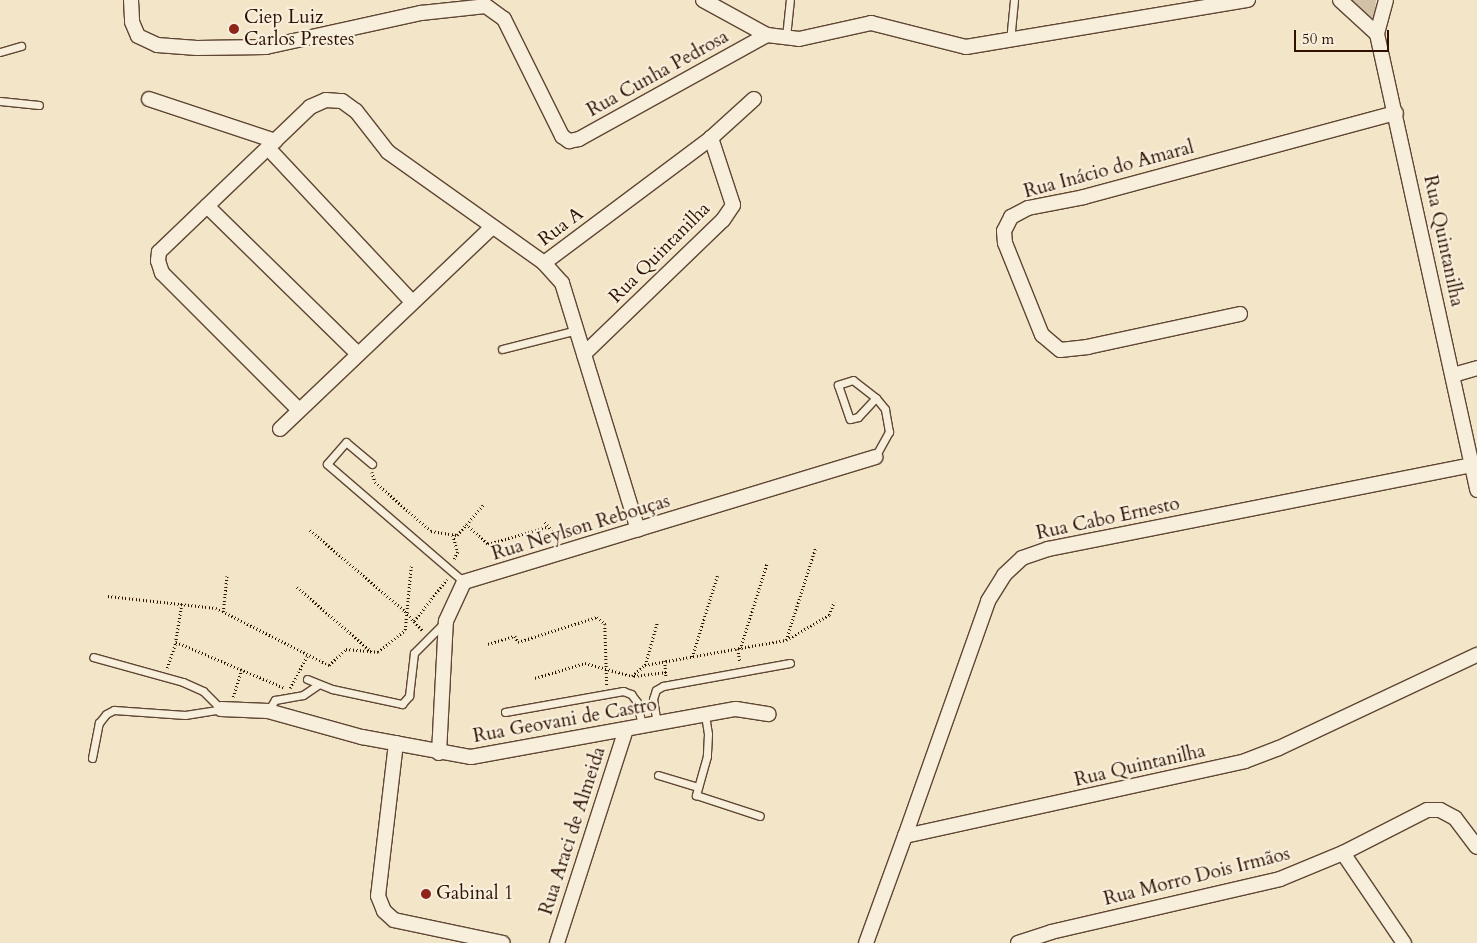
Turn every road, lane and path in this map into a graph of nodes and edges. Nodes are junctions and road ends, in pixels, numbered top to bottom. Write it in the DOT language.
graph roads {
  1 [pos="131,0"];
  2 [pos="703,0"];
  3 [pos="790,0"];
  4 [pos="1014,0"];
  5 [pos="1248,0"];
  6 [pos="1340,0"];
  7 [pos="1386,0"];
  8 [pos="1377,34"];
  9 [pos="767,35"];
  10 [pos="786,37"];
  11 [pos="1010,42"];
  12 [pos="22,46"];
  13 [pos="0,52"];
  14 [pos="149,99"];
  15 [pos="754,99"];
  16 [pos="0,101"];
  17 [pos="38,105"];
  18 [pos="1396,113"];
  19 [pos="711,138"];
  20 [pos="271,144"];
  21 [pos="207,206"];
  22 [pos="491,228"];
  23 [pos="544,263"];
  24 [pos="412,302"];
  25 [pos="1240,314"];
  26 [pos="577,330"];
  27 [pos="502,349"];
  28 [pos="358,354"];
  29 [pos="584,354"];
  30 [pos="1477,368"];
  31 [pos="1453,375"];
  32 [pos="876,398"];
  33 [pos="299,410"];
  34 [pos="280,430"];
  35 [pos="875,457"];
  36 [pos="372,464"];
  37 [pos="1471,464"];
  38 [pos="1477,490"];
  39 [pos="484,504"];
  40 [pos="545,522"];
  41 [pos="466,524"];
  42 [pos="547,527"];
  43 [pos="581,528"];
  44 [pos="310,530"];
  45 [pos="638,530"];
  46 [pos="453,535"];
  47 [pos="815,549"];
  48 [pos="767,562"];
  49 [pos="411,566"];
  50 [pos="452,572"];
  51 [pos="227,576"];
  52 [pos="717,576"];
  53 [pos="464,582"];
  54 [pos="297,587"];
  55 [pos="108,596"];
  56 [pos="834,602"];
  57 [pos="182,604"];
  58 [pos="405,611"];
  59 [pos="223,612"];
  60 [pos="414,620"];
  61 [pos="446,620"];
  62 [pos="657,623"];
  63 [pos="429,638"];
  64 [pos="786,640"];
  65 [pos="176,642"];
  66 [pos="488,644"];
  67 [pos="739,649"];
  68 [pos="373,653"];
  69 [pos="1477,655"];
  70 [pos="307,656"];
  71 [pos="93,657"];
  72 [pos="692,657"];
  73 [pos="666,661"];
  74 [pos="790,663"];
  75 [pos="645,665"];
  76 [pos="604,668"];
  77 [pos="241,670"];
  78 [pos="742,672"];
  79 [pos="634,676"];
  80 [pos="166,677"];
  81 [pos="535,678"];
  82 [pos="307,679"];
  83 [pos="318,685"];
  84 [pos="610,687"];
  85 [pos="227,709"];
  86 [pos="268,711"];
  87 [pos="505,712"];
  88 [pos="769,714"];
  89 [pos="705,715"];
  90 [pos="657,724"];
  91 [pos="642,726"];
  92 [pos="626,730"];
  93 [pos="396,743"];
  94 [pos="439,753"];
  95 [pos="92,758"];
  96 [pos="658,775"];
  97 [pos="698,787"];
  98 [pos="760,816"];
  99 [pos="905,836"];
  100 [pos="1477,847"];
  101 [pos="1343,853"];
  102 [pos="555,941"];
  103 [pos="503,943"];
  104 [pos="866,943"];
  105 [pos="1018,943"];
  106 [pos="1404,943"];
  1 -- 9 [label="street, Rua Cunha Pedrosa"];
  2 -- 9 [label="street"];
  3 -- 10 [label="lane"];
  4 -- 11 [label="lane"];
  5 -- 11 [label="street"];
  6 -- 8 [label="street"];
  7 -- 8 [label="street, Rua Quintanilha"];
  8 -- 18 [label="street, Rua Quintanilha"];
  9 -- 10 [label="street"];
  10 -- 11 [label="street"];
  12 -- 13 [label="lane"];
  14 -- 20 [label="street"];
  15 -- 19 [label="street, Rua A"];
  16 -- 17 [label="lane"];
  18 -- 25 [label="street, Rua Inácio do Amaral"];
  18 -- 31 [label="street, Rua Quintanilha"];
  19 -- 23 [label="street, Rua A"];
  19 -- 29 [label="street, Rua Quintanilha"];
  20 -- 21 [label="street"];
  20 -- 22 [label="street"];
  20 -- 24 [label="street"];
  21 -- 28 [label="street"];
  21 -- 33 [label="street"];
  22 -- 23 [label="street"];
  22 -- 24 [label="street"];
  23 -- 26 [label="street, Rua A"];
  24 -- 28 [label="street"];
  26 -- 27 [label="lane"];
  26 -- 29 [label="street, Rua A"];
  28 -- 33 [label="street"];
  29 -- 45 [label="street, Rua A"];
  30 -- 31 [label="street"];
  31 -- 37 [label="street, Rua Quintanilha"];
  32 -- 32 [label="lane"];
  32 -- 35 [label="lane"];
  33 -- 34 [label="street"];
  35 -- 45 [label="street, Rua Neylson Rebouças"];
  36 -- 46 [label="path"];
  36 -- 50 [label="lane"];
  37 -- 38 [label="street, Rua Quintanilha"];
  37 -- 99 [label="street, Rua Cabo Ernesto"];
  39 -- 41 [label="path"];
  40 -- 42 [label="path"];
  41 -- 42 [label="path"];
  41 -- 46 [label="path"];
  42 -- 43 [label="path"];
  44 -- 58 [label="path"];
  45 -- 53 [label="street, Rua Neylson Rebouças"];
  46 -- 50 [label="path"];
  47 -- 64 [label="path"];
  48 -- 67 [label="path"];
  49 -- 58 [label="path"];
  50 -- 53 [label="lane"];
  50 -- 60 [label="path"];
  51 -- 59 [label="path"];
  52 -- 72 [label="path"];
  53 -- 61 [label="street"];
  54 -- 68 [label="path"];
  55 -- 57 [label="path"];
  56 -- 64 [label="path"];
  57 -- 59 [label="path"];
  57 -- 65 [label="path"];
  58 -- 60 [label="path"];
  58 -- 68 [label="path"];
  59 -- 70 [label="path"];
  60 -- 63 [label="path"];
  61 -- 63 [label="lane"];
  61 -- 94 [label="street"];
  62 -- 75 [label="path"];
  63 -- 83 [label="lane"];
  64 -- 67 [label="path"];
  65 -- 77 [label="path"];
  65 -- 80 [label="path"];
  66 -- 76 [label="path"];
  67 -- 72 [label="path"];
  67 -- 78 [label="path"];
  68 -- 70 [label="path"];
  69 -- 99 [label="street, Rua Quintanilha"];
  70 -- 77 [label="path"];
  71 -- 80 [label="lane"];
  72 -- 73 [label="path"];
  73 -- 75 [label="path"];
  73 -- 79 [label="path"];
  74 -- 78 [label="lane"];
  75 -- 79 [label="path"];
  76 -- 79 [label="path"];
  76 -- 81 [label="path"];
  76 -- 84 [label="path"];
  77 -- 85 [label="path"];
  78 -- 90 [label="lane"];
  80 -- 85 [label="lane"];
  82 -- 83 [label="lane"];
  83 -- 86 [label="lane"];
  85 -- 86 [label="street, Rua Geovani de Castro"];
  85 -- 95 [label="lane"];
  86 -- 93 [label="street, Rua Geovani de Castro"];
  87 -- 91 [label="lane"];
  88 -- 89 [label="street, Rua Geovani de Castro"];
  89 -- 90 [label="street, Rua Geovani de Castro"];
  89 -- 97 [label="lane"];
  90 -- 91 [label="street, Rua Geovani de Castro"];
  91 -- 92 [label="street, Rua Geovani de Castro"];
  92 -- 94 [label="street, Rua Geovani de Castro"];
  92 -- 102 [label="street, Rua Araci de Almeida"];
  93 -- 94 [label="street, Rua Geovani de Castro"];
  93 -- 103 [label="street"];
  96 -- 97 [label="lane"];
  97 -- 98 [label="lane"];
  99 -- 104 [label="street"];
  100 -- 101 [label="street, Rua Morro Dois Irmãos"];
  101 -- 105 [label="street, Rua Morro Dois Irmãos"];
  101 -- 106 [label="street"];
}
